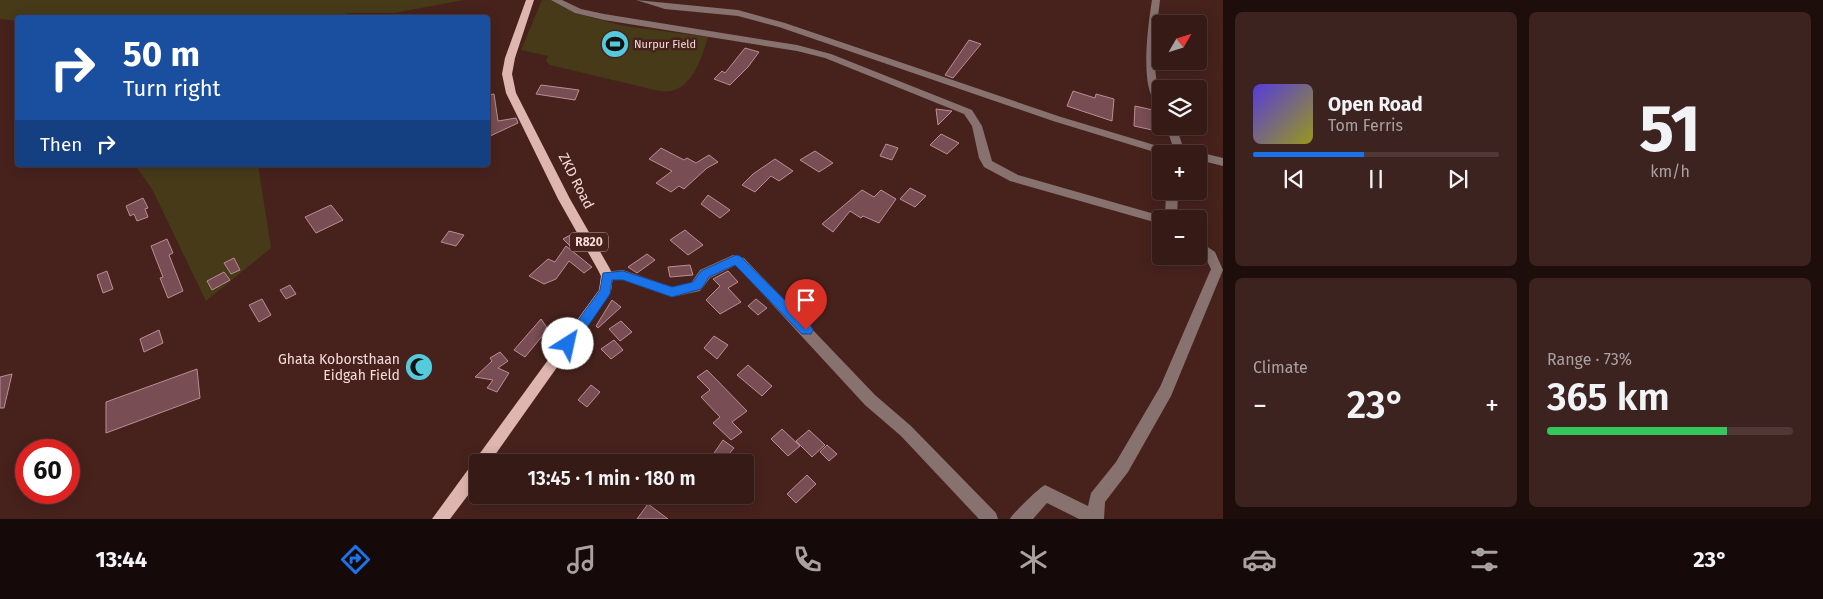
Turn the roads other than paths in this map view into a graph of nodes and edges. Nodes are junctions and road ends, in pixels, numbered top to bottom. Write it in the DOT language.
graph roads {
  1 [pos="530,0"];
  2 [pos="555,0"];
  3 [pos="640,0"];
  4 [pos="1156,0"];
  5 [pos="1152,84"];
  6 [pos="1152,148"];
  7 [pos="1207,158"];
  8 [pos="1223,162"];
  9 [pos="1152,217"];
  10 [pos="1207,251"];
  11 [pos="607,276"];
  12 [pos="487,454"];
  13 [pos="469,480"];
  14 [pos="440,519"];
  15 [pos="990,519"];
  16 [pos="1018,519"];
  17 [pos="1096,519"];
  1 -- 11 [label="main road, ZKD Road / R820"];
  2 -- 9 [label="street"];
  3 -- 6 [label="street"];
  4 -- 5 [label="street"];
  7 -- 8 [label="street"];
  10 -- 17 [label="street"];
  11 -- 12 [label="main road"];
  11 -- 15 [label="street"];
  13 -- 14 [label="main road"];
  16 -- 17 [label="street"];
}
